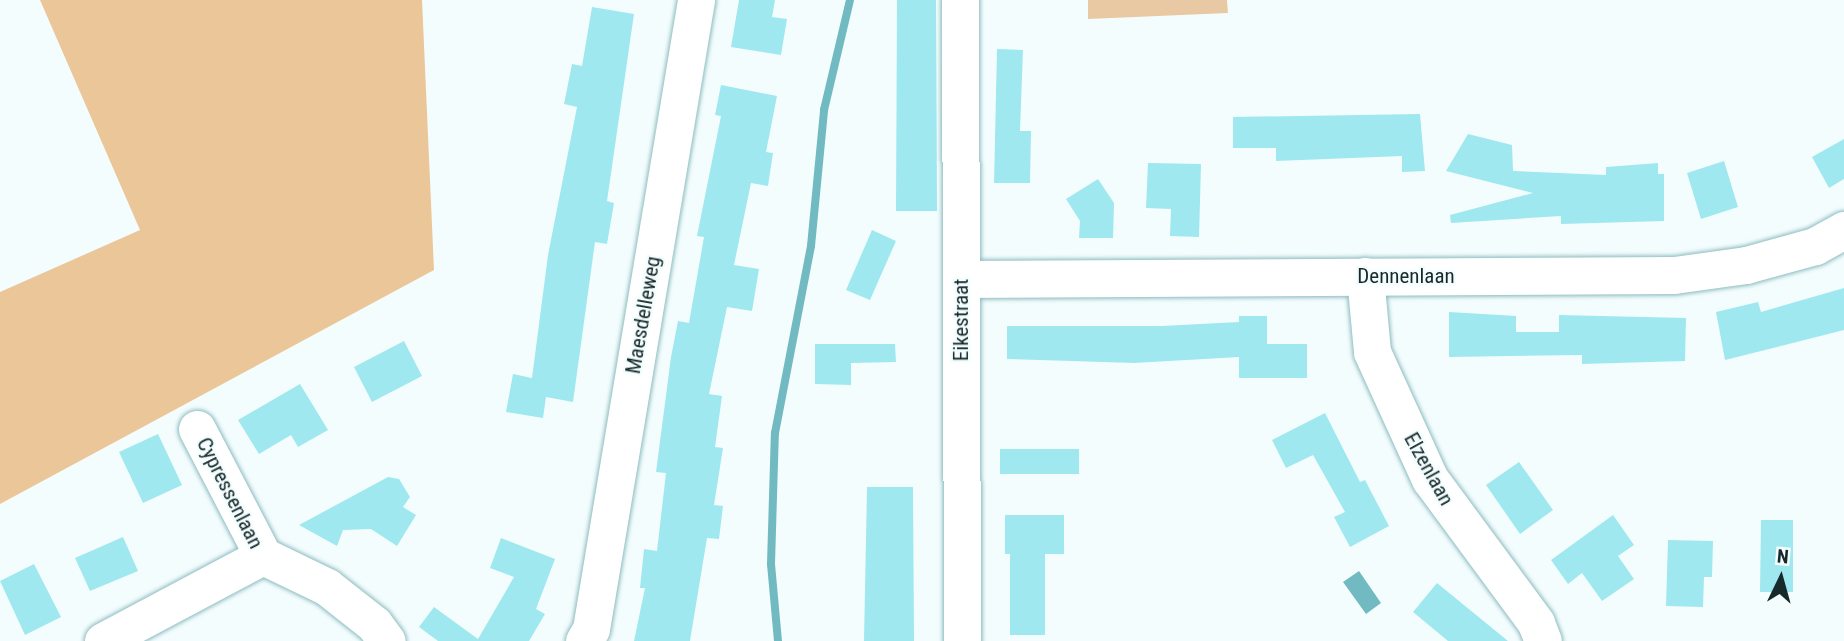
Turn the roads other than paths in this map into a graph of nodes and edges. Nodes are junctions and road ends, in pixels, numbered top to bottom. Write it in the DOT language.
graph roads {
  1 [pos="696,0"];
  2 [pos="960,0"];
  3 [pos="1844,230"];
  4 [pos="1365,276"];
  5 [pos="961,279"];
  6 [pos="197,429"];
  7 [pos="263,556"];
  8 [pos="589,637"];
  9 [pos="103,641"];
  10 [pos="387,641"];
  11 [pos="962,641"];
  12 [pos="1543,641"];
  1 -- 8 [label="street, Maesdelleweg"];
  2 -- 5 [label="street, Eikestraat"];
  3 -- 4 [label="street, Dennenlaan"];
  4 -- 5 [label="street, Dennenlaan"];
  4 -- 12 [label="street, Elzenlaan"];
  5 -- 11 [label="street, Eikestraat"];
  6 -- 7 [label="street, Cypressenlaan"];
  7 -- 9 [label="street, Cypressenlaan"];
  7 -- 10 [label="street, Cypressenlaan"];
}
